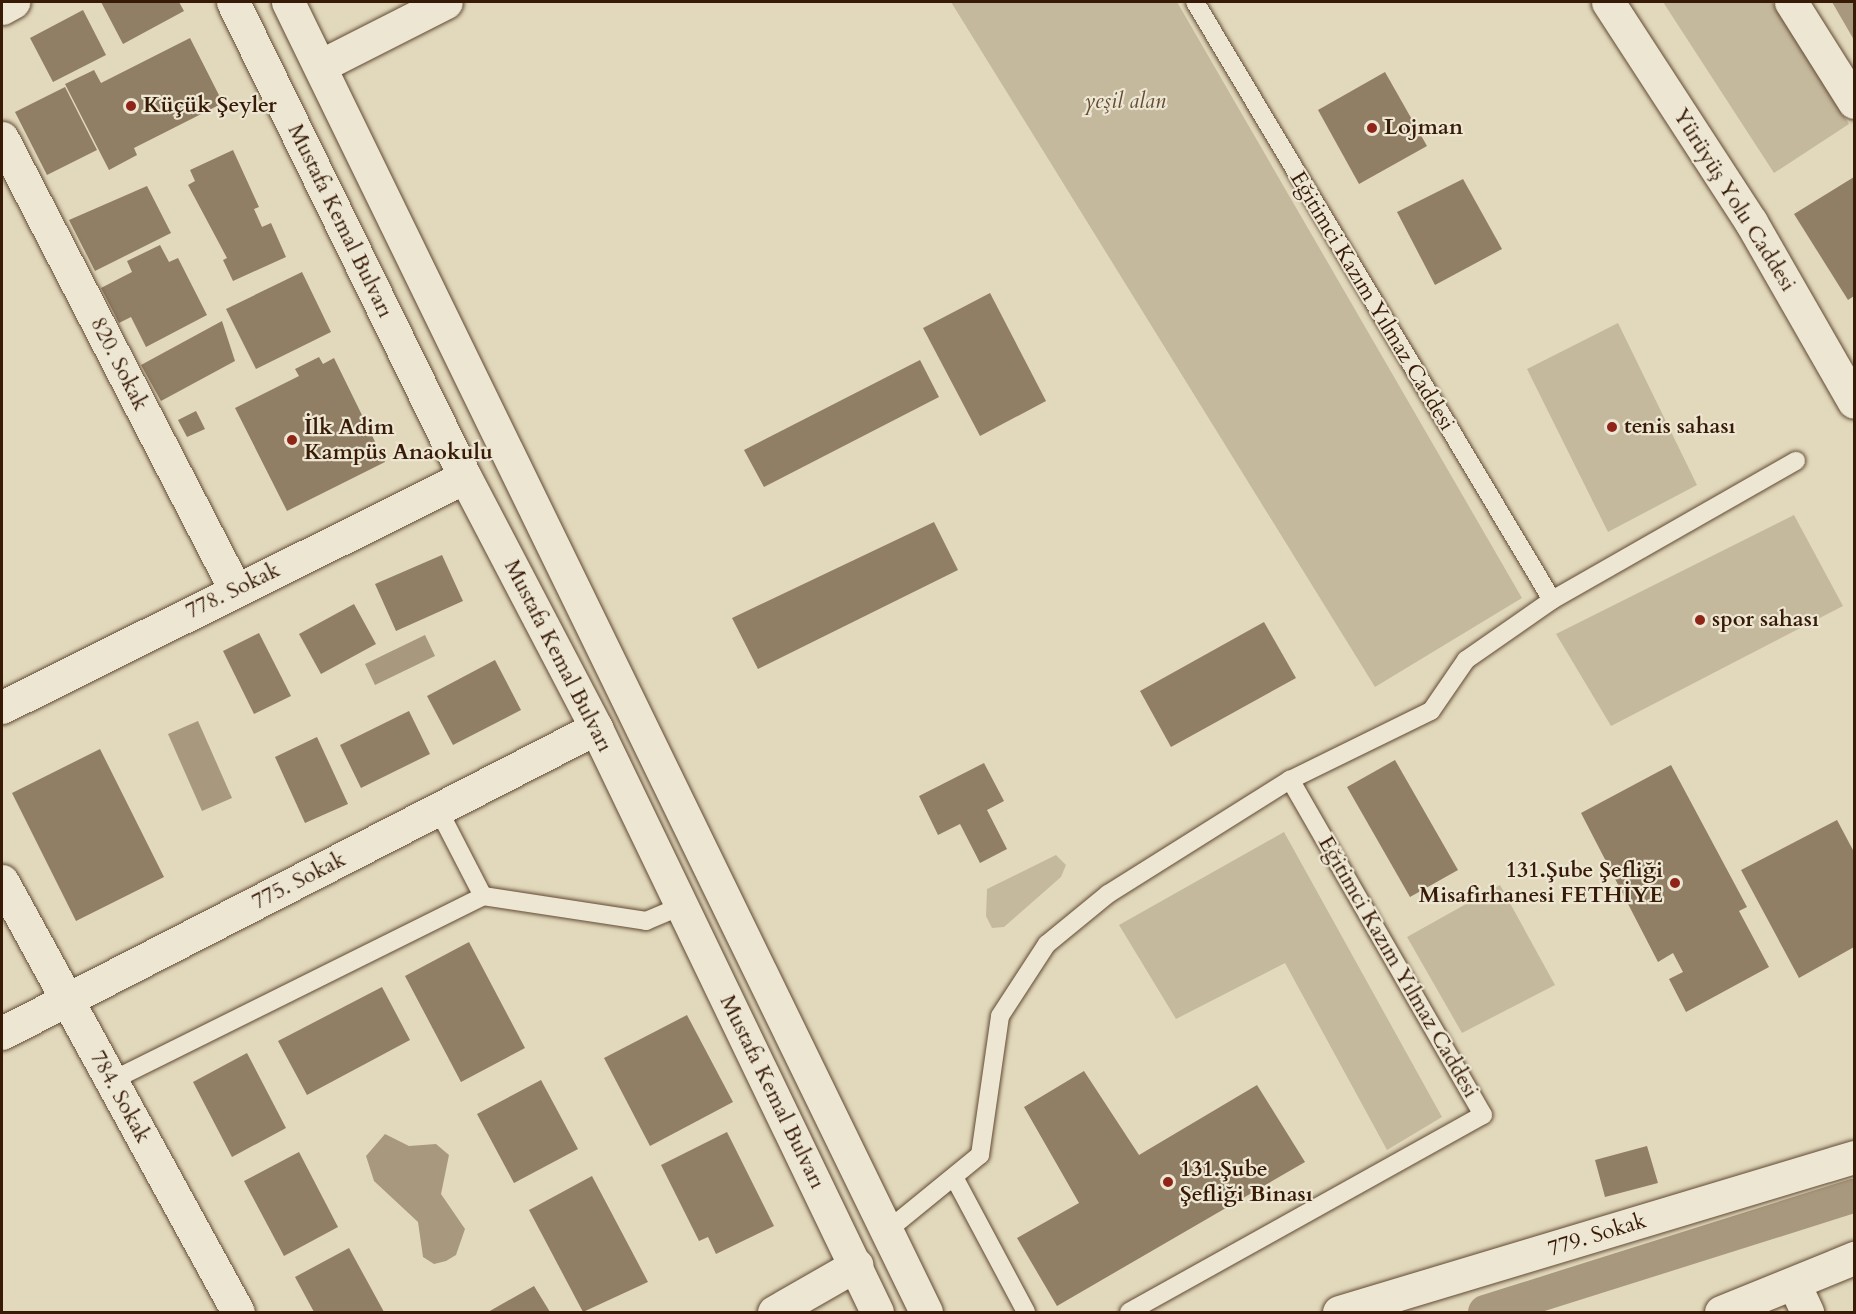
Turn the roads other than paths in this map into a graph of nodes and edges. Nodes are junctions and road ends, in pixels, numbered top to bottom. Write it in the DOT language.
graph roads {
  1 [pos="13,2"];
  2 [pos="233,2"];
  3 [pos="288,2"];
  4 [pos="447,2"];
  5 [pos="1195,2"];
  6 [pos="1608,2"];
  7 [pos="1791,2"];
  8 [pos="2,8"];
  9 [pos="320,66"];
  10 [pos="1854,102"];
  11 [pos="2,138"];
  12 [pos="1854,402"];
  13 [pos="1796,461"];
  14 [pos="465,477"];
  15 [pos="235,589"];
  16 [pos="1552,600"];
  17 [pos="2,707"];
  18 [pos="596,728"];
  19 [pos="1290,780"];
  20 [pos="438,809"];
  21 [pos="2,881"];
  22 [pos="483,896"];
  23 [pos="682,906"];
  24 [pos="67,1000"];
  25 [pos="2,1033"];
  26 [pos="111,1081"];
  27 [pos="1854,1157"];
  28 [pos="954,1177"];
  29 [pos="888,1230"];
  30 [pos="1854,1258"];
  31 [pos="856,1265"];
  32 [pos="1801,1299"];
  33 [pos="238,1312"];
  34 [pos="774,1312"];
  35 [pos="877,1312"];
  36 [pos="926,1312"];
  37 [pos="1026,1312"];
  38 [pos="1129,1312"];
  39 [pos="1339,1312"];
  40 [pos="1721,1312"];
  1 -- 8 [label="main road"];
  2 -- 14 [label="main road, Mustafa Kemal Bulvarı"];
  3 -- 9 [label="main road, Mustafa Kemal Bulvarı"];
  4 -- 9 [label="main road"];
  5 -- 16 [label="lane, Eğitimci Kazım Yılmaz Caddesi"];
  6 -- 12 [label="main road, Yürüyüş Yolu Caddesi"];
  7 -- 10 [label="main road"];
  9 -- 29 [label="main road, Mustafa Kemal Bulvarı"];
  11 -- 15 [label="main road, 820. Sokak"];
  13 -- 16 [label="lane"];
  14 -- 15 [label="main road, 778. Sokak"];
  14 -- 18 [label="main road, Mustafa Kemal Bulvarı"];
  15 -- 17 [label="main road, 778. Sokak"];
  16 -- 19 [label="lane"];
  18 -- 20 [label="main road, 775. Sokak"];
  18 -- 23 [label="main road, Mustafa Kemal Bulvarı"];
  19 -- 28 [label="lane"];
  19 -- 38 [label="lane, Eğitimci Kazım Yılmaz Caddesi"];
  20 -- 22 [label="lane"];
  20 -- 24 [label="main road, 775. Sokak"];
  21 -- 24 [label="main road, 784. Sokak"];
  22 -- 23 [label="lane"];
  22 -- 26 [label="lane"];
  23 -- 31 [label="main road, Mustafa Kemal Bulvarı"];
  24 -- 25 [label="main road, 775. Sokak"];
  24 -- 26 [label="main road, 784. Sokak"];
  26 -- 33 [label="main road, 784. Sokak"];
  27 -- 39 [label="main road, 779. Sokak"];
  28 -- 29 [label="lane"];
  28 -- 37 [label="lane"];
  29 -- 36 [label="main road, Mustafa Kemal Bulvarı"];
  30 -- 32 [label="main road"];
  31 -- 34 [label="main road"];
  31 -- 35 [label="main road, Mustafa Kemal Bulvarı"];
  32 -- 40 [label="main road"];
}
